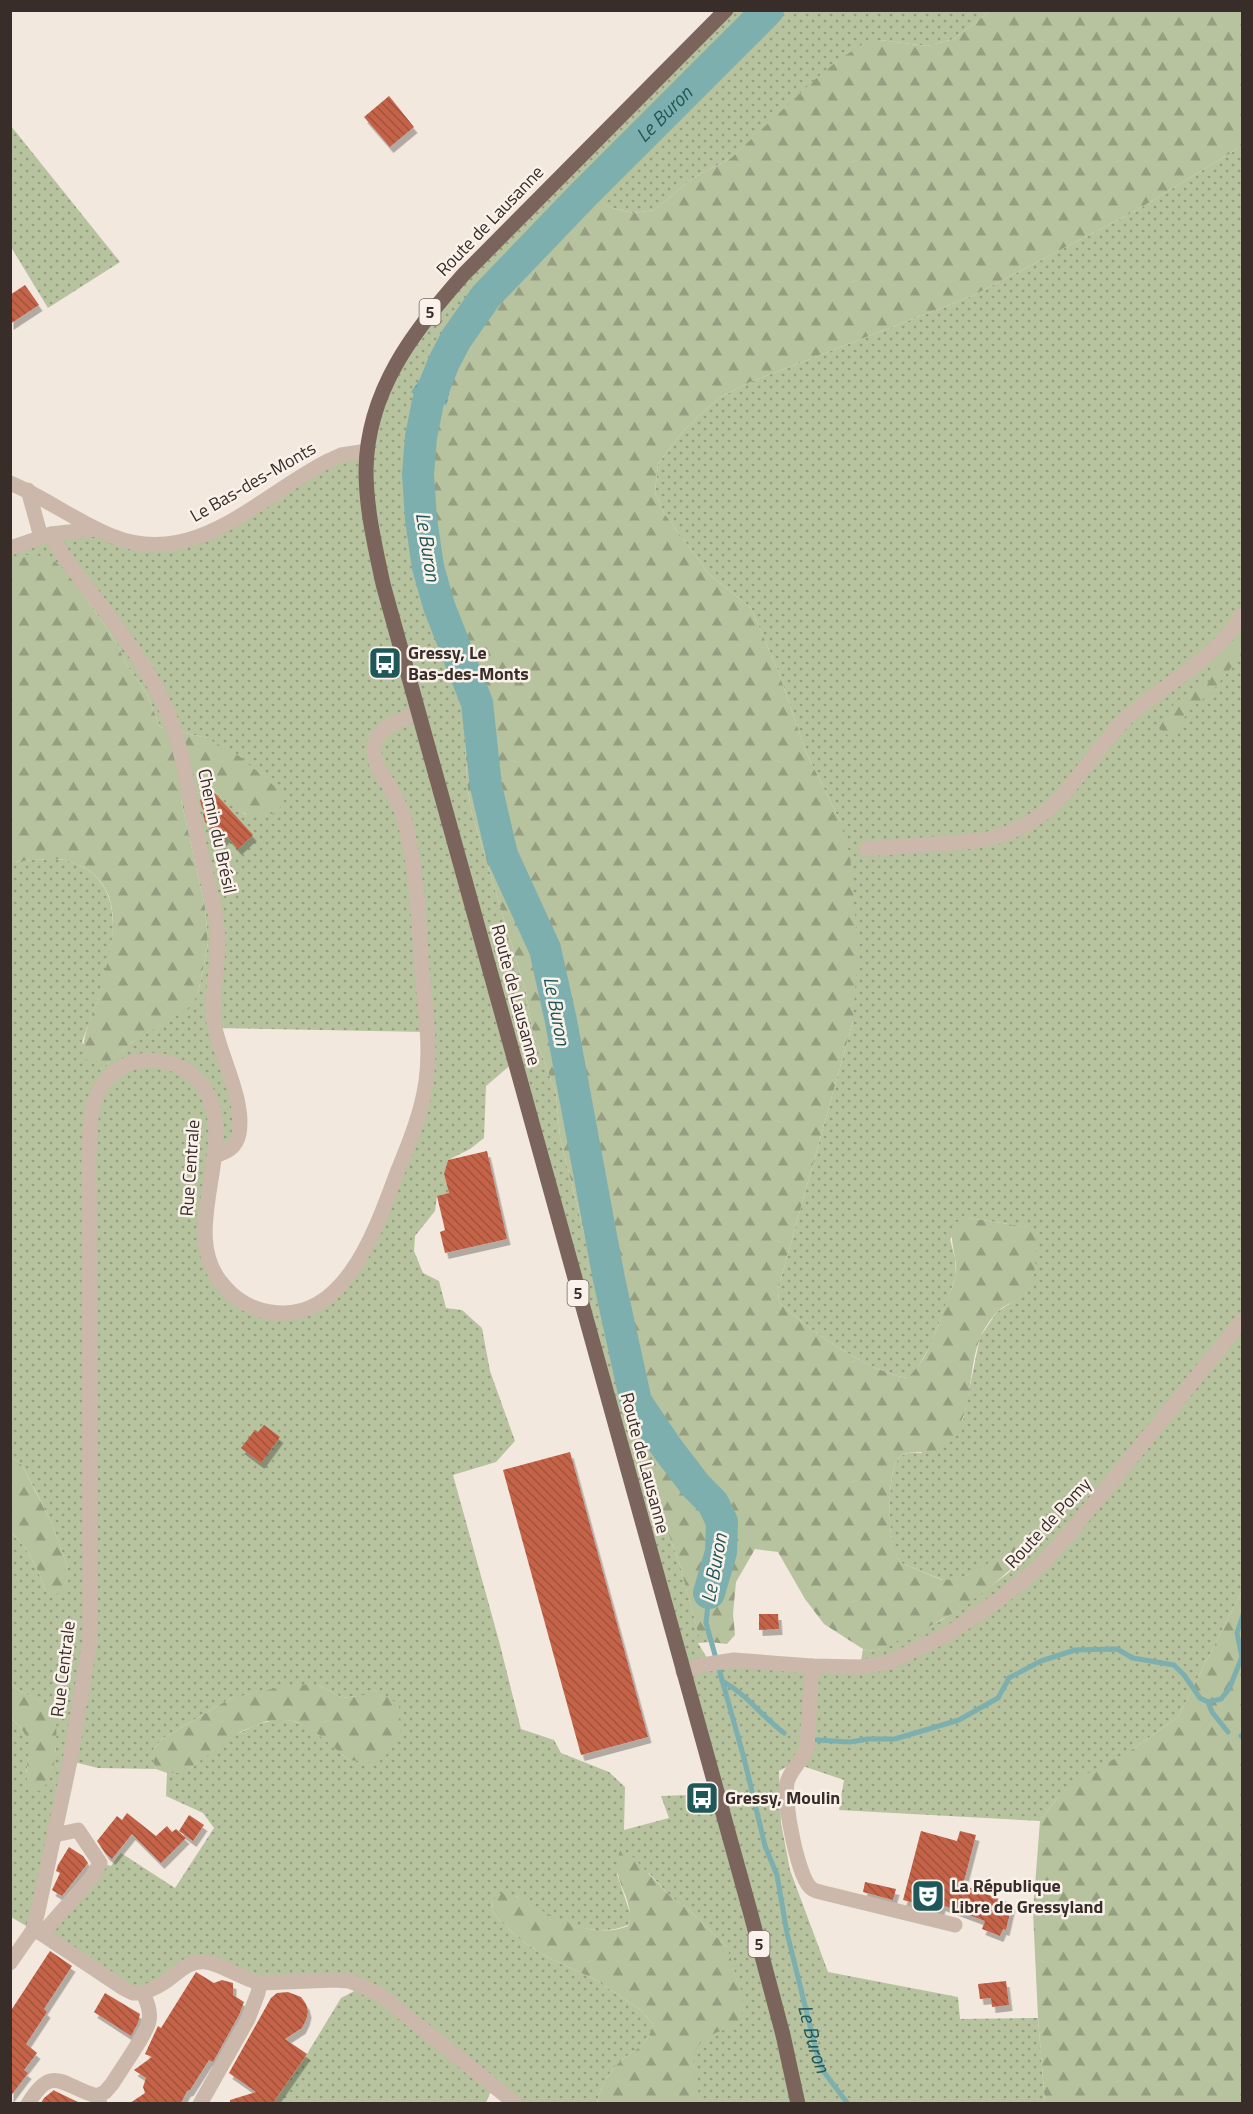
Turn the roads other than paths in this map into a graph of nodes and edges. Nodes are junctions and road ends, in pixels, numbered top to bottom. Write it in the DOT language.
graph roads {
  1 [pos="726,10"];
  2 [pos="367,451"];
  3 [pos="10,483"];
  4 [pos="28,490"];
  5 [pos="96,529"];
  6 [pos="46,535"];
  7 [pos="10,548"];
  8 [pos="1242,615"];
  9 [pos="418,713"];
  10 [pos="867,849"];
  11 [pos="214,1156"];
  12 [pos="1242,1321"];
  13 [pos="812,1666"];
  14 [pos="683,1672"];
  15 [pos="55,1834"];
  16 [pos="955,1925"];
  17 [pos="37,1932"];
  18 [pos="10,1963"];
  19 [pos="260,1983"];
  20 [pos="143,1993"];
  21 [pos="98,2100"];
  22 [pos="28,2103"];
  23 [pos="200,2103"];
  24 [pos="516,2103"];
  25 [pos="798,2103"];
  1 -- 2 [label="main road, Route de Lausanne / 5"];
  2 -- 5 [label="street, Le Bas-des-Monts"];
  2 -- 9 [label="main road, Route de Lausanne / 5"];
  3 -- 4 [label="street, Le Bas-des-Monts"];
  4 -- 5 [label="street, Le Bas-des-Monts"];
  4 -- 6 [label="street"];
  5 -- 6 [label="street"];
  6 -- 7 [label="street"];
  6 -- 11 [label="street, Chemin du Brésil"];
  8 -- 10 [label="street"];
  9 -- 11 [label="street, Rue Centrale"];
  9 -- 14 [label="main road, Route de Lausanne / 5"];
  11 -- 15 [label="street, Rue Centrale"];
  12 -- 13 [label="street, Route de Pomy"];
  13 -- 14 [label="street, Route de Pomy"];
  13 -- 16 [label="street"];
  14 -- 25 [label="main road, Route de Lausanne / 5"];
  15 -- 17 [label="street, Rue Centrale"];
  15 -- 17 [label="street"];
  17 -- 18 [label="street, Rue Centrale"];
  17 -- 20 [label="street"];
  19 -- 20 [label="street"];
  19 -- 23 [label="street"];
  19 -- 24 [label="street"];
  20 -- 21 [label="street"];
  21 -- 22 [label="street"];
}
